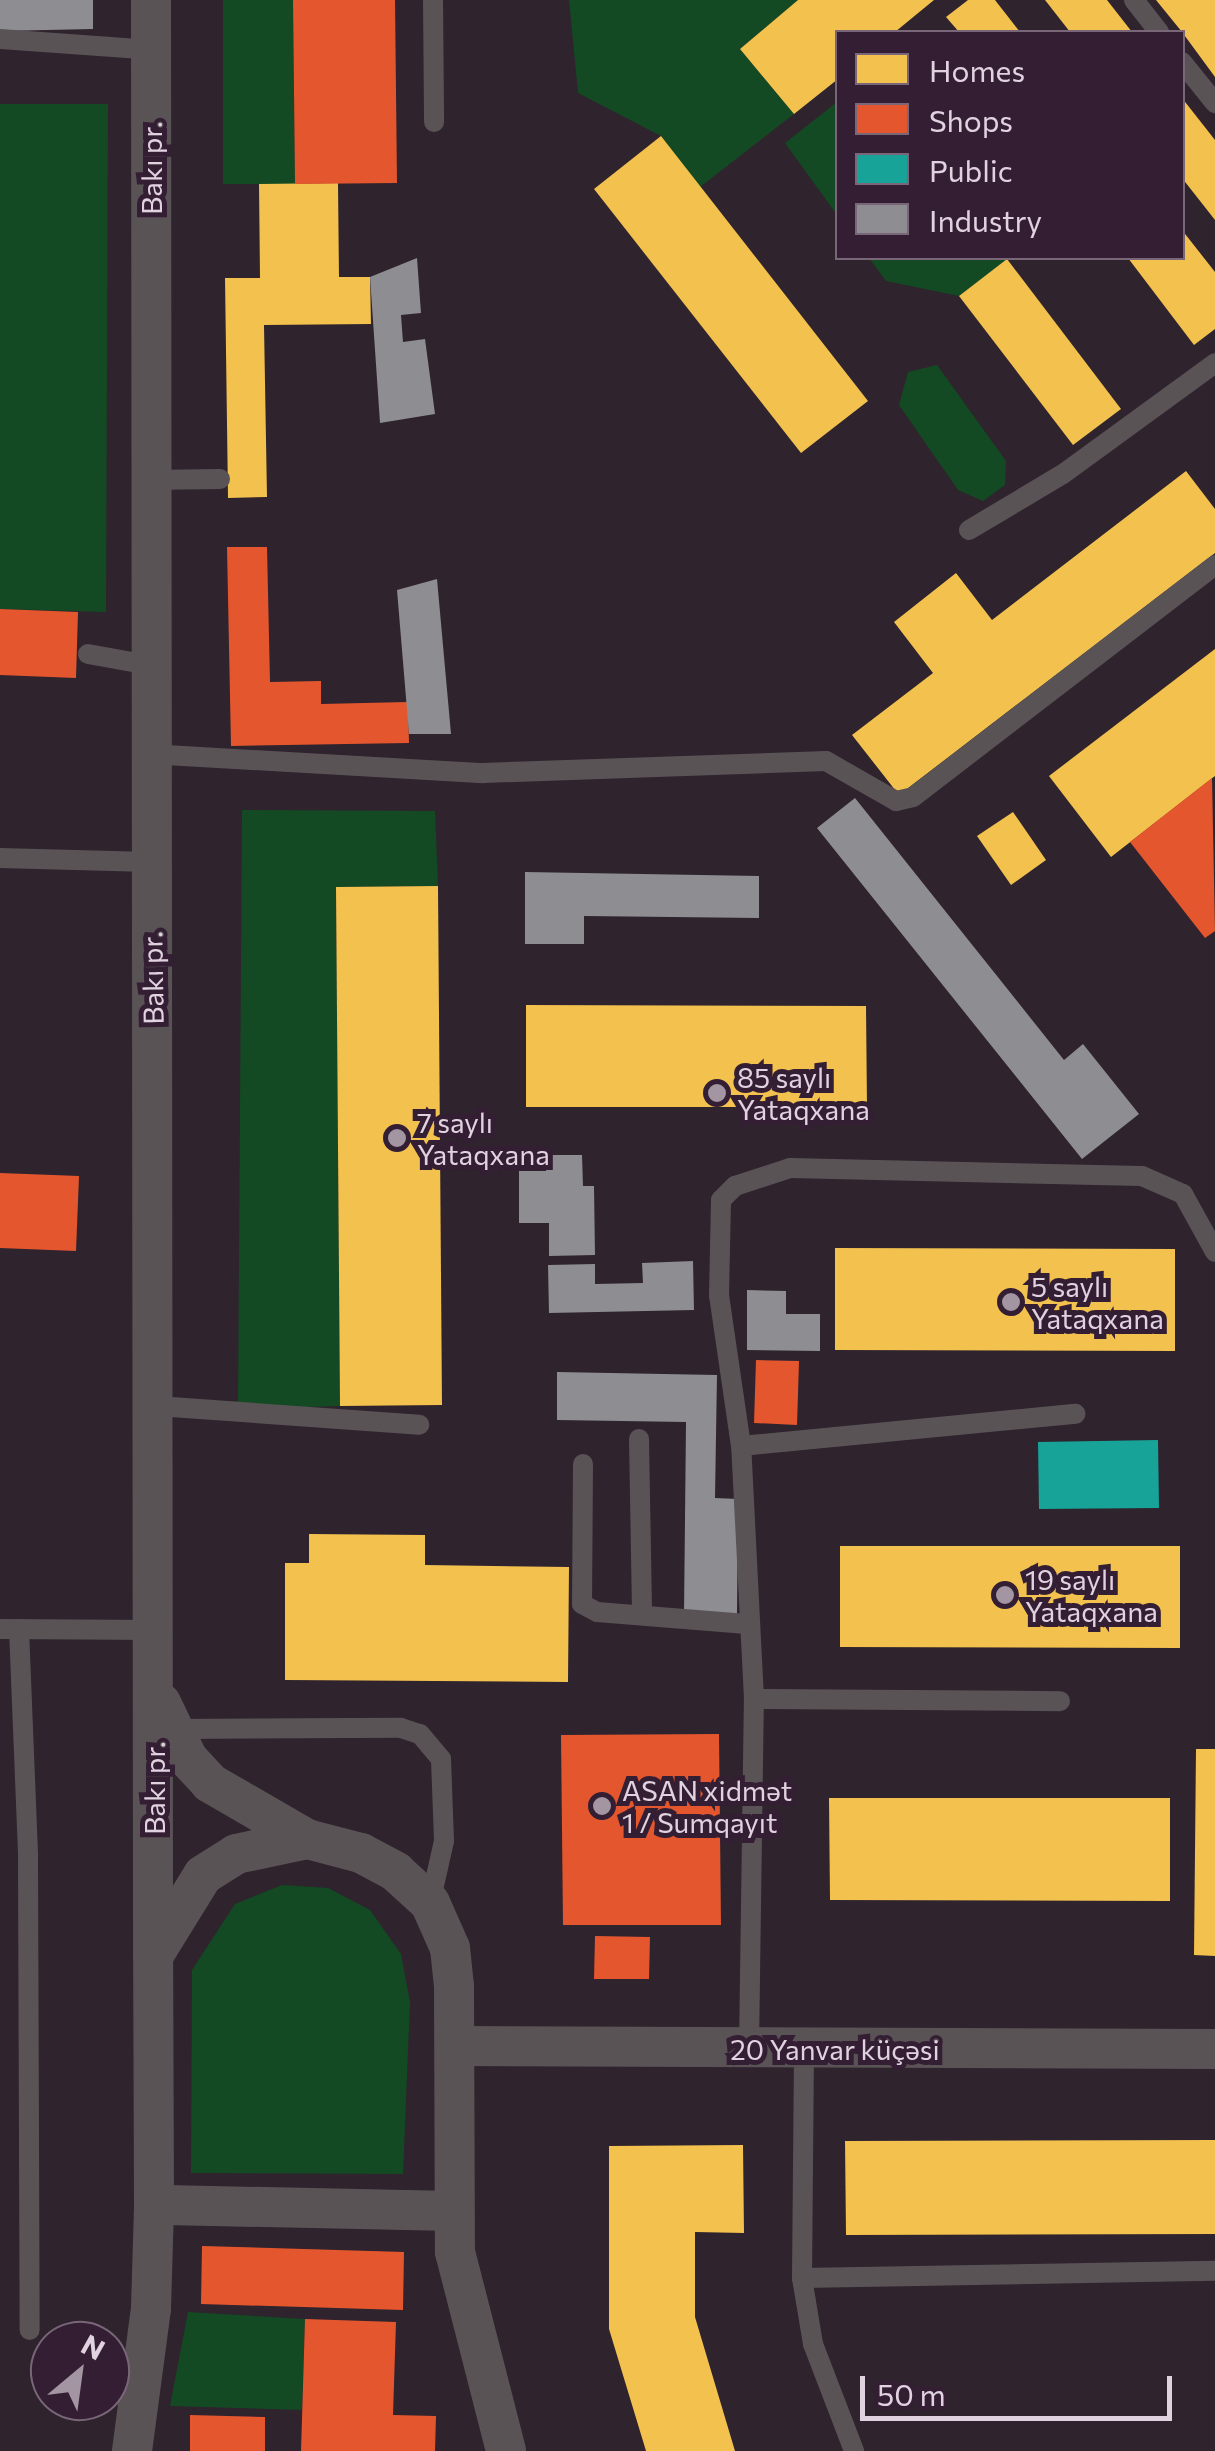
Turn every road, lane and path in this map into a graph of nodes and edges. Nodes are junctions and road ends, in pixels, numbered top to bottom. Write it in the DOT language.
graph roads {
  1 [pos="151,0"];
  2 [pos="433,0"];
  3 [pos="1134,0"];
  4 [pos="1158,30"];
  5 [pos="0,39"];
  6 [pos="152,50"];
  7 [pos="1185,66"];
  8 [pos="1215,103"];
  9 [pos="434,122"];
  10 [pos="1215,363"];
  11 [pos="220,479"];
  12 [pos="150,480"];
  13 [pos="969,530"];
  14 [pos="1215,566"];
  15 [pos="88,654"];
  16 [pos="149,665"];
  17 [pos="149,754"];
  18 [pos="0,858"];
  19 [pos="150,862"];
  20 [pos="1215,1252"];
  21 [pos="157,1406"];
  22 [pos="1075,1414"];
  23 [pos="420,1425"];
  24 [pos="639,1439"];
  25 [pos="741,1446"];
  26 [pos="584,1464"];
  27 [pos="642,1615"];
  28 [pos="747,1624"];
  29 [pos="10,1629"];
  30 [pos="156,1630"];
  31 [pos="154,1685"];
  32 [pos="754,1699"];
  33 [pos="1060,1701"];
  34 [pos="170,1729"];
  35 [pos="307,1839"];
  36 [pos="430,1903"];
  37 [pos="153,1956"];
  38 [pos="456,2046"];
  39 [pos="1215,2049"];
  40 [pos="750,2050"];
  41 [pos="804,2050"];
  42 [pos="154,2206"];
  43 [pos="452,2212"];
  44 [pos="1215,2271"];
  45 [pos="802,2278"];
  46 [pos="30,2330"];
  47 [pos="132,2451"];
  48 [pos="506,2451"];
  49 [pos="854,2451"];
  1 -- 6 [label="street, Bakı pr."];
  2 -- 9 [label="lane"];
  3 -- 4 [label="lane"];
  5 -- 6 [label="lane"];
  6 -- 12 [label="street, Bakı pr."];
  7 -- 8 [label="lane"];
  10 -- 13 [label="lane"];
  11 -- 12 [label="lane"];
  12 -- 16 [label="street, Bakı pr."];
  14 -- 17 [label="lane"];
  15 -- 16 [label="lane"];
  16 -- 17 [label="street, Bakı pr."];
  17 -- 19 [label="street, Bakı pr."];
  18 -- 19 [label="lane"];
  19 -- 21 [label="street, Bakı pr."];
  20 -- 25 [label="lane"];
  21 -- 23 [label="lane"];
  21 -- 30 [label="street, Bakı pr."];
  22 -- 25 [label="lane"];
  24 -- 27 [label="lane"];
  25 -- 28 [label="lane"];
  26 -- 27 [label="lane"];
  27 -- 28 [label="lane"];
  28 -- 32 [label="lane"];
  29 -- 30 [label="lane"];
  29 -- 46 [label="lane"];
  30 -- 31 [label="street, Bakı pr."];
  31 -- 34 [label="street"];
  31 -- 37 [label="street, Bakı pr."];
  32 -- 33 [label="lane"];
  32 -- 40 [label="lane"];
  34 -- 35 [label="street"];
  34 -- 36 [label="lane"];
  35 -- 36 [label="street"];
  35 -- 37 [label="street"];
  36 -- 38 [label="street"];
  37 -- 42 [label="street, Bakı pr."];
  38 -- 40 [label="street, 20 Yanvar küçəsi"];
  38 -- 43 [label="street"];
  39 -- 41 [label="street, 20 Yanvar küçəsi"];
  40 -- 41 [label="street, 20 Yanvar küçəsi"];
  41 -- 45 [label="lane"];
  42 -- 43 [label="street"];
  42 -- 47 [label="street"];
  43 -- 48 [label="street"];
  44 -- 45 [label="lane"];
  45 -- 49 [label="lane"];
}
